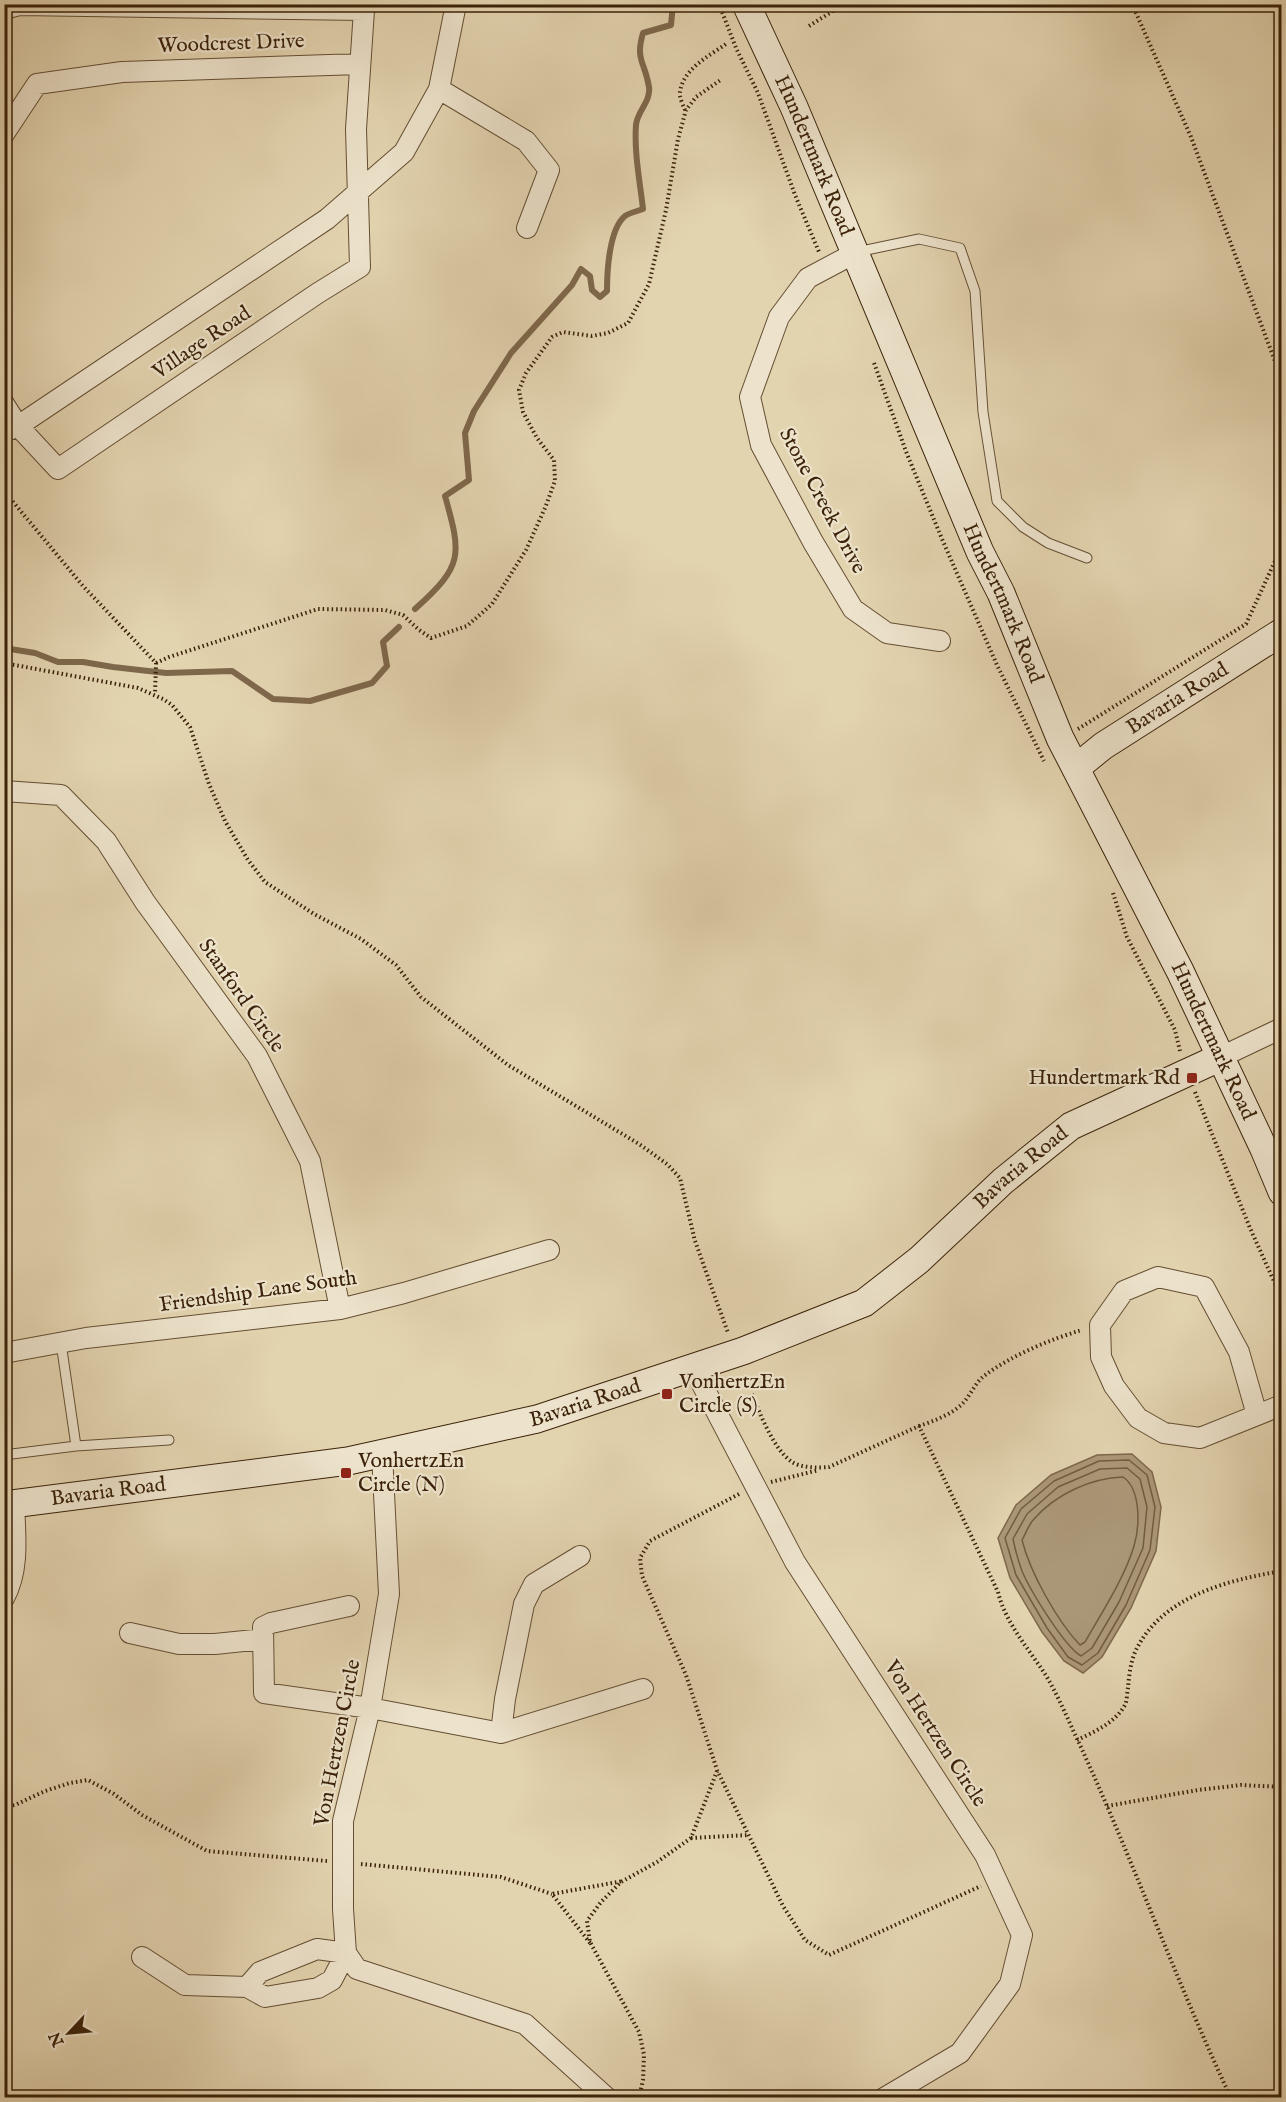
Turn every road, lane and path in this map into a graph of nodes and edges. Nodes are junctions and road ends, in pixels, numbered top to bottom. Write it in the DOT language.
graph roads {
  1 [pos="456,4"];
  2 [pos="746,4"];
  3 [pos="844,4"];
  4 [pos="1132,4"];
  5 [pos="4,9"];
  6 [pos="809,26"];
  7 [pos="726,44"];
  8 [pos="359,64"];
  9 [pos="722,79"];
  10 [pos="439,90"];
  11 [pos="686,111"];
  12 [pos="4,134"];
  13 [pos="357,193"];
  14 [pos="527,228"];
  15 [pos="855,253"];
  16 [pos="1281,380"];
  17 [pos="4,404"];
  18 [pos="11,429"];
  19 [pos="4,491"];
  20 [pos="1281,555"];
  21 [pos="1087,558"];
  22 [pos="1281,632"];
  23 [pos="940,641"];
  24 [pos="4,663"];
  25 [pos="156,663"];
  26 [pos="155,694"];
  27 [pos="1049,744"];
  28 [pos="1076,768"];
  29 [pos="4,791"];
  30 [pos="1281,1028"];
  31 [pos="1221,1057"];
  32 [pos="1281,1192"];
  33 [pos="549,1250"];
  34 [pos="340,1309"];
  35 [pos="1100,1325"];
  36 [pos="730,1339"];
  37 [pos="60,1343"];
  38 [pos="4,1353"];
  39 [pos="693,1367"];
  40 [pos="752,1394"];
  41 [pos="1281,1405"];
  42 [pos="1257,1415"];
  43 [pos="919,1426"];
  44 [pos="169,1440"];
  45 [pos="76,1446"];
  46 [pos="382,1453"];
  47 [pos="4,1455"];
  48 [pos="829,1467"];
  49 [pos="755,1486"];
  50 [pos="9,1504"];
  51 [pos="580,1556"];
  52 [pos="1281,1571"];
  53 [pos="4,1598"];
  54 [pos="349,1606"];
  55 [pos="130,1632"];
  56 [pos="263,1639"];
  57 [pos="643,1689"];
  58 [pos="370,1708"];
  59 [pos="501,1733"];
  60 [pos="1077,1740"];
  61 [pos="717,1770"];
  62 [pos="1281,1787"];
  63 [pos="1107,1806"];
  64 [pos="4,1807"];
  65 [pos="749,1835"];
  66 [pos="691,1838"];
  67 [pos="343,1863"];
  68 [pos="996,1878"];
  69 [pos="624,1881"];
  70 [pos="552,1894"];
  71 [pos="592,1946"];
  72 [pos="346,1953"];
  73 [pos="142,1957"];
  74 [pos="247,1987"];
  75 [pos="607,2097"];
  76 [pos="639,2097"];
  77 [pos="884,2097"];
  78 [pos="1232,2097"];
  1 -- 10 [label="street, Village Road"];
  2 -- 15 [label="street, Hundertmark Road"];
  3 -- 6 [label="path"];
  4 -- 16 [label="path"];
  5 -- 8 [label="street"];
  7 -- 11 [label="path"];
  8 -- 12 [label="street, Woodcrest Drive"];
  8 -- 13 [label="street"];
  9 -- 11 [label="path"];
  10 -- 13 [label="street, Village Road"];
  10 -- 14 [label="street"];
  11 -- 25 [label="path"];
  13 -- 18 [label="street, Village Road"];
  13 -- 18 [label="street, Village Road"];
  15 -- 21 [label="lane"];
  15 -- 23 [label="street, Stone Creek Drive"];
  15 -- 27 [label="street, Hundertmark Road"];
  17 -- 18 [label="street"];
  19 -- 25 [label="path"];
  20 -- 27 [label="path"];
  22 -- 28 [label="street, Bavaria Road"];
  24 -- 26 [label="path"];
  25 -- 26 [label="path"];
  26 -- 36 [label="path"];
  27 -- 28 [label="street, Hundertmark Road"];
  28 -- 31 [label="street, Hundertmark Road"];
  29 -- 34 [label="street, Stanford Circle"];
  30 -- 31 [label="street"];
  31 -- 32 [label="street, Hundertmark Road"];
  31 -- 39 [label="street, Bavaria Road"];
  33 -- 34 [label="street, Friendship Lane South"];
  34 -- 37 [label="street, Friendship Lane South"];
  35 -- 42 [label="street"];
  35 -- 42 [label="street"];
  35 -- 43 [label="path"];
  37 -- 38 [label="street, Friendship Lane South"];
  37 -- 45 [label="lane"];
  39 -- 46 [label="street, Bavaria Road"];
  39 -- 49 [label="street, Von Hertzen Circle"];
  40 -- 48 [label="path"];
  41 -- 42 [label="street"];
  43 -- 48 [label="path"];
  43 -- 60 [label="path"];
  44 -- 45 [label="lane"];
  45 -- 47 [label="lane"];
  46 -- 50 [label="street, Bavaria Road"];
  46 -- 58 [label="street, Von Hertzen Circle"];
  48 -- 49 [label="path"];
  49 -- 61 [label="path"];
  49 -- 68 [label="street, Von Hertzen Circle"];
  50 -- 53 [label="street"];
  51 -- 59 [label="street"];
  52 -- 60 [label="path"];
  54 -- 56 [label="street"];
  55 -- 56 [label="street"];
  56 -- 58 [label="street"];
  57 -- 59 [label="street"];
  58 -- 59 [label="street"];
  58 -- 67 [label="street, Von Hertzen Circle"];
  60 -- 63 [label="path"];
  61 -- 65 [label="path"];
  61 -- 66 [label="path"];
  62 -- 63 [label="path"];
  63 -- 78 [label="path"];
  64 -- 67 [label="path"];
  65 -- 66 [label="path"];
  65 -- 68 [label="path"];
  66 -- 69 [label="path"];
  67 -- 70 [label="path"];
  67 -- 72 [label="street, Von Hertzen Circle"];
  68 -- 77 [label="street, Von Hertzen Circle"];
  69 -- 70 [label="path"];
  69 -- 71 [label="path"];
  70 -- 71 [label="path"];
  71 -- 76 [label="path"];
  72 -- 74 [label="street"];
  72 -- 74 [label="street"];
  72 -- 75 [label="street"];
  73 -- 74 [label="street"];
}
